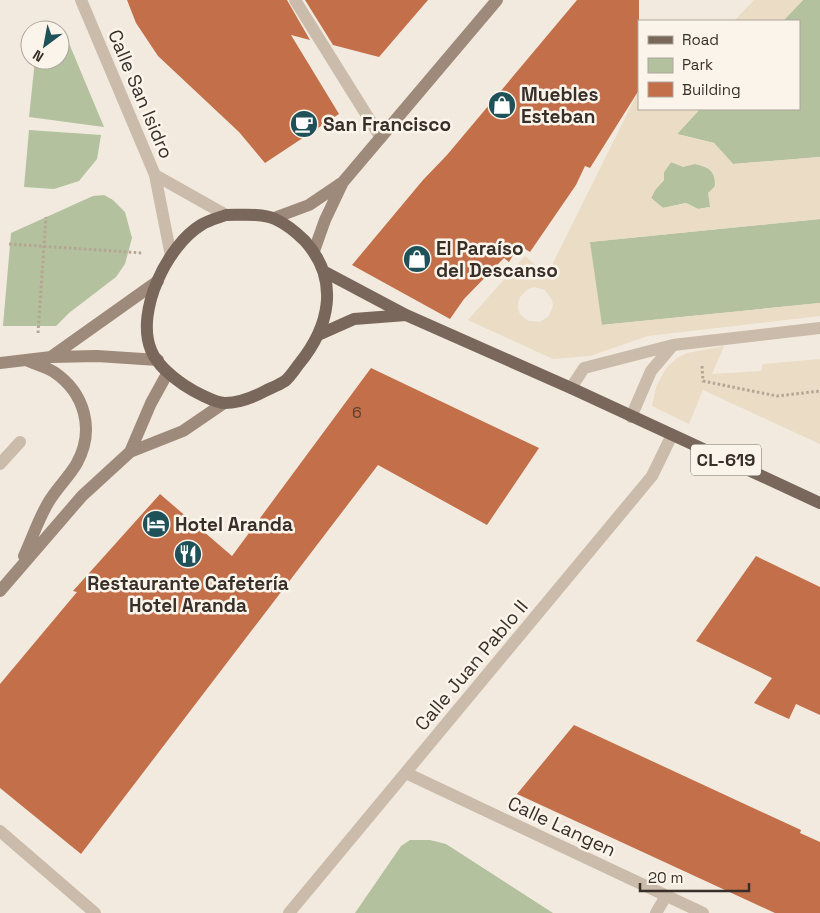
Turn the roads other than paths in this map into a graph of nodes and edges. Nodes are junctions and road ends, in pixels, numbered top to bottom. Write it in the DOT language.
graph roads {
  1 [pos="81,0"];
  2 [pos="295,0"];
  3 [pos="497,0"];
  4 [pos="381,138"];
  5 [pos="155,175"];
  6 [pos="343,182"];
  7 [pos="226,215"];
  8 [pos="274,218"];
  9 [pos="314,251"];
  10 [pos="171,256"];
  11 [pos="325,272"];
  12 [pos="158,281"];
  13 [pos="406,315"];
  14 [pos="820,328"];
  15 [pos="318,335"];
  16 [pos="673,345"];
  17 [pos="51,357"];
  18 [pos="31,360"];
  19 [pos="158,360"];
  20 [pos="0,363"];
  21 [pos="167,374"];
  22 [pos="571,388"];
  23 [pos="224,403"];
  24 [pos="631,417"];
  25 [pos="672,435"];
  26 [pos="20,442"];
  27 [pos="130,452"];
  28 [pos="0,464"];
  29 [pos="820,503"];
  30 [pos="19,568"];
  31 [pos="0,591"];
  32 [pos="406,773"];
  33 [pos="0,831"];
  34 [pos="666,896"];
  35 [pos="95,913"];
  36 [pos="290,913"];
  37 [pos="656,913"];
  38 [pos="703,913"];
  1 -- 5 [label="street, Calle San Isidro"];
  2 -- 4 [label="street"];
  3 -- 4 [label="street"];
  4 -- 6 [label="street"];
  5 -- 7 [label="street"];
  5 -- 10 [label="street, Calle San Isidro"];
  6 -- 8 [label="street"];
  6 -- 9 [label="street"];
  7 -- 8 [label="main road"];
  7 -- 10 [label="main road"];
  8 -- 9 [label="main road"];
  9 -- 11 [label="main road"];
  10 -- 12 [label="main road"];
  11 -- 13 [label="main road"];
  11 -- 15 [label="main road"];
  12 -- 17 [label="street"];
  12 -- 19 [label="main road"];
  13 -- 15 [label="main road"];
  13 -- 22 [label="main road, CL-619"];
  14 -- 16 [label="street"];
  15 -- 23 [label="main road"];
  16 -- 22 [label="street"];
  16 -- 24 [label="street"];
  17 -- 18 [label="street"];
  17 -- 19 [label="street"];
  18 -- 20 [label="street"];
  18 -- 30 [label="street"];
  19 -- 21 [label="main road"];
  21 -- 23 [label="main road"];
  21 -- 27 [label="street"];
  22 -- 24 [label="main road, CL-619"];
  23 -- 27 [label="street"];
  24 -- 25 [label="main road, CL-619"];
  25 -- 29 [label="main road, CL-619"];
  25 -- 32 [label="street, Calle Juan Pablo II"];
  26 -- 28 [label="street"];
  27 -- 30 [label="street"];
  30 -- 31 [label="street"];
  32 -- 34 [label="street, Calle Langen"];
  32 -- 36 [label="street, Calle Juan Pablo II"];
  33 -- 35 [label="street"];
  34 -- 37 [label="street"];
  34 -- 38 [label="street, Calle Langen"];
}
